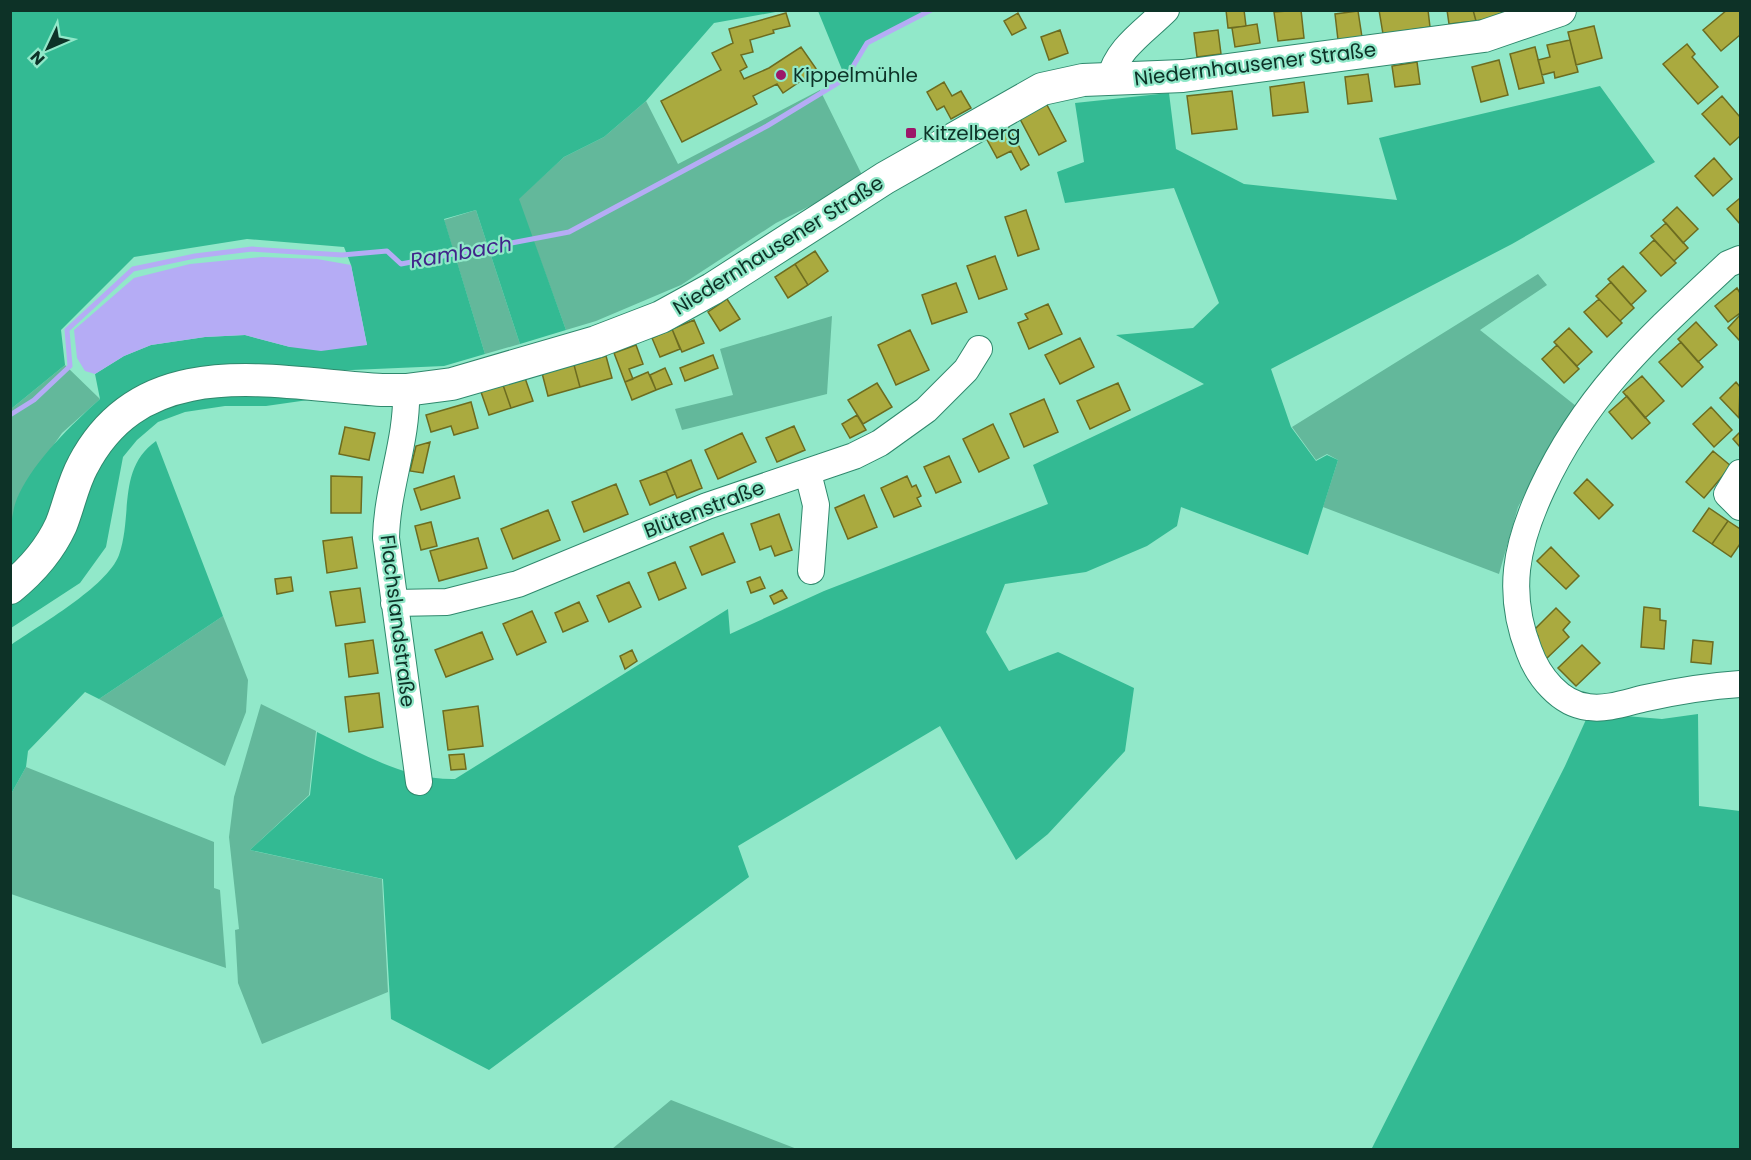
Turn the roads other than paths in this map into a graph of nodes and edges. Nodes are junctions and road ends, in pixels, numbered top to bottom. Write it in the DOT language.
graph roads {
  1 [pos="1166,10"];
  2 [pos="1560,10"];
  3 [pos="1110,79"];
  4 [pos="1740,259"];
  5 [pos="979,349"];
  6 [pos="406,390"];
  7 [pos="808,473"];
  8 [pos="1740,473"];
  9 [pos="1740,507"];
  10 [pos="811,571"];
  11 [pos="10,588"];
  12 [pos="394,603"];
  13 [pos="1740,684"];
  14 [pos="419,782"];
  1 -- 3 [label="street"];
  2 -- 3 [label="main road, Niedernhausener Straße"];
  3 -- 6 [label="main road, Niedernhausener Straße"];
  4 -- 13 [label="street"];
  5 -- 7 [label="street, Blütenstraße"];
  6 -- 11 [label="main road, Niedernhausener Straße"];
  6 -- 12 [label="street, Flachslandstraße"];
  7 -- 10 [label="street"];
  7 -- 12 [label="street, Blütenstraße"];
  8 -- 9 [label="street"];
  12 -- 14 [label="street, Flachslandstraße"];
}
